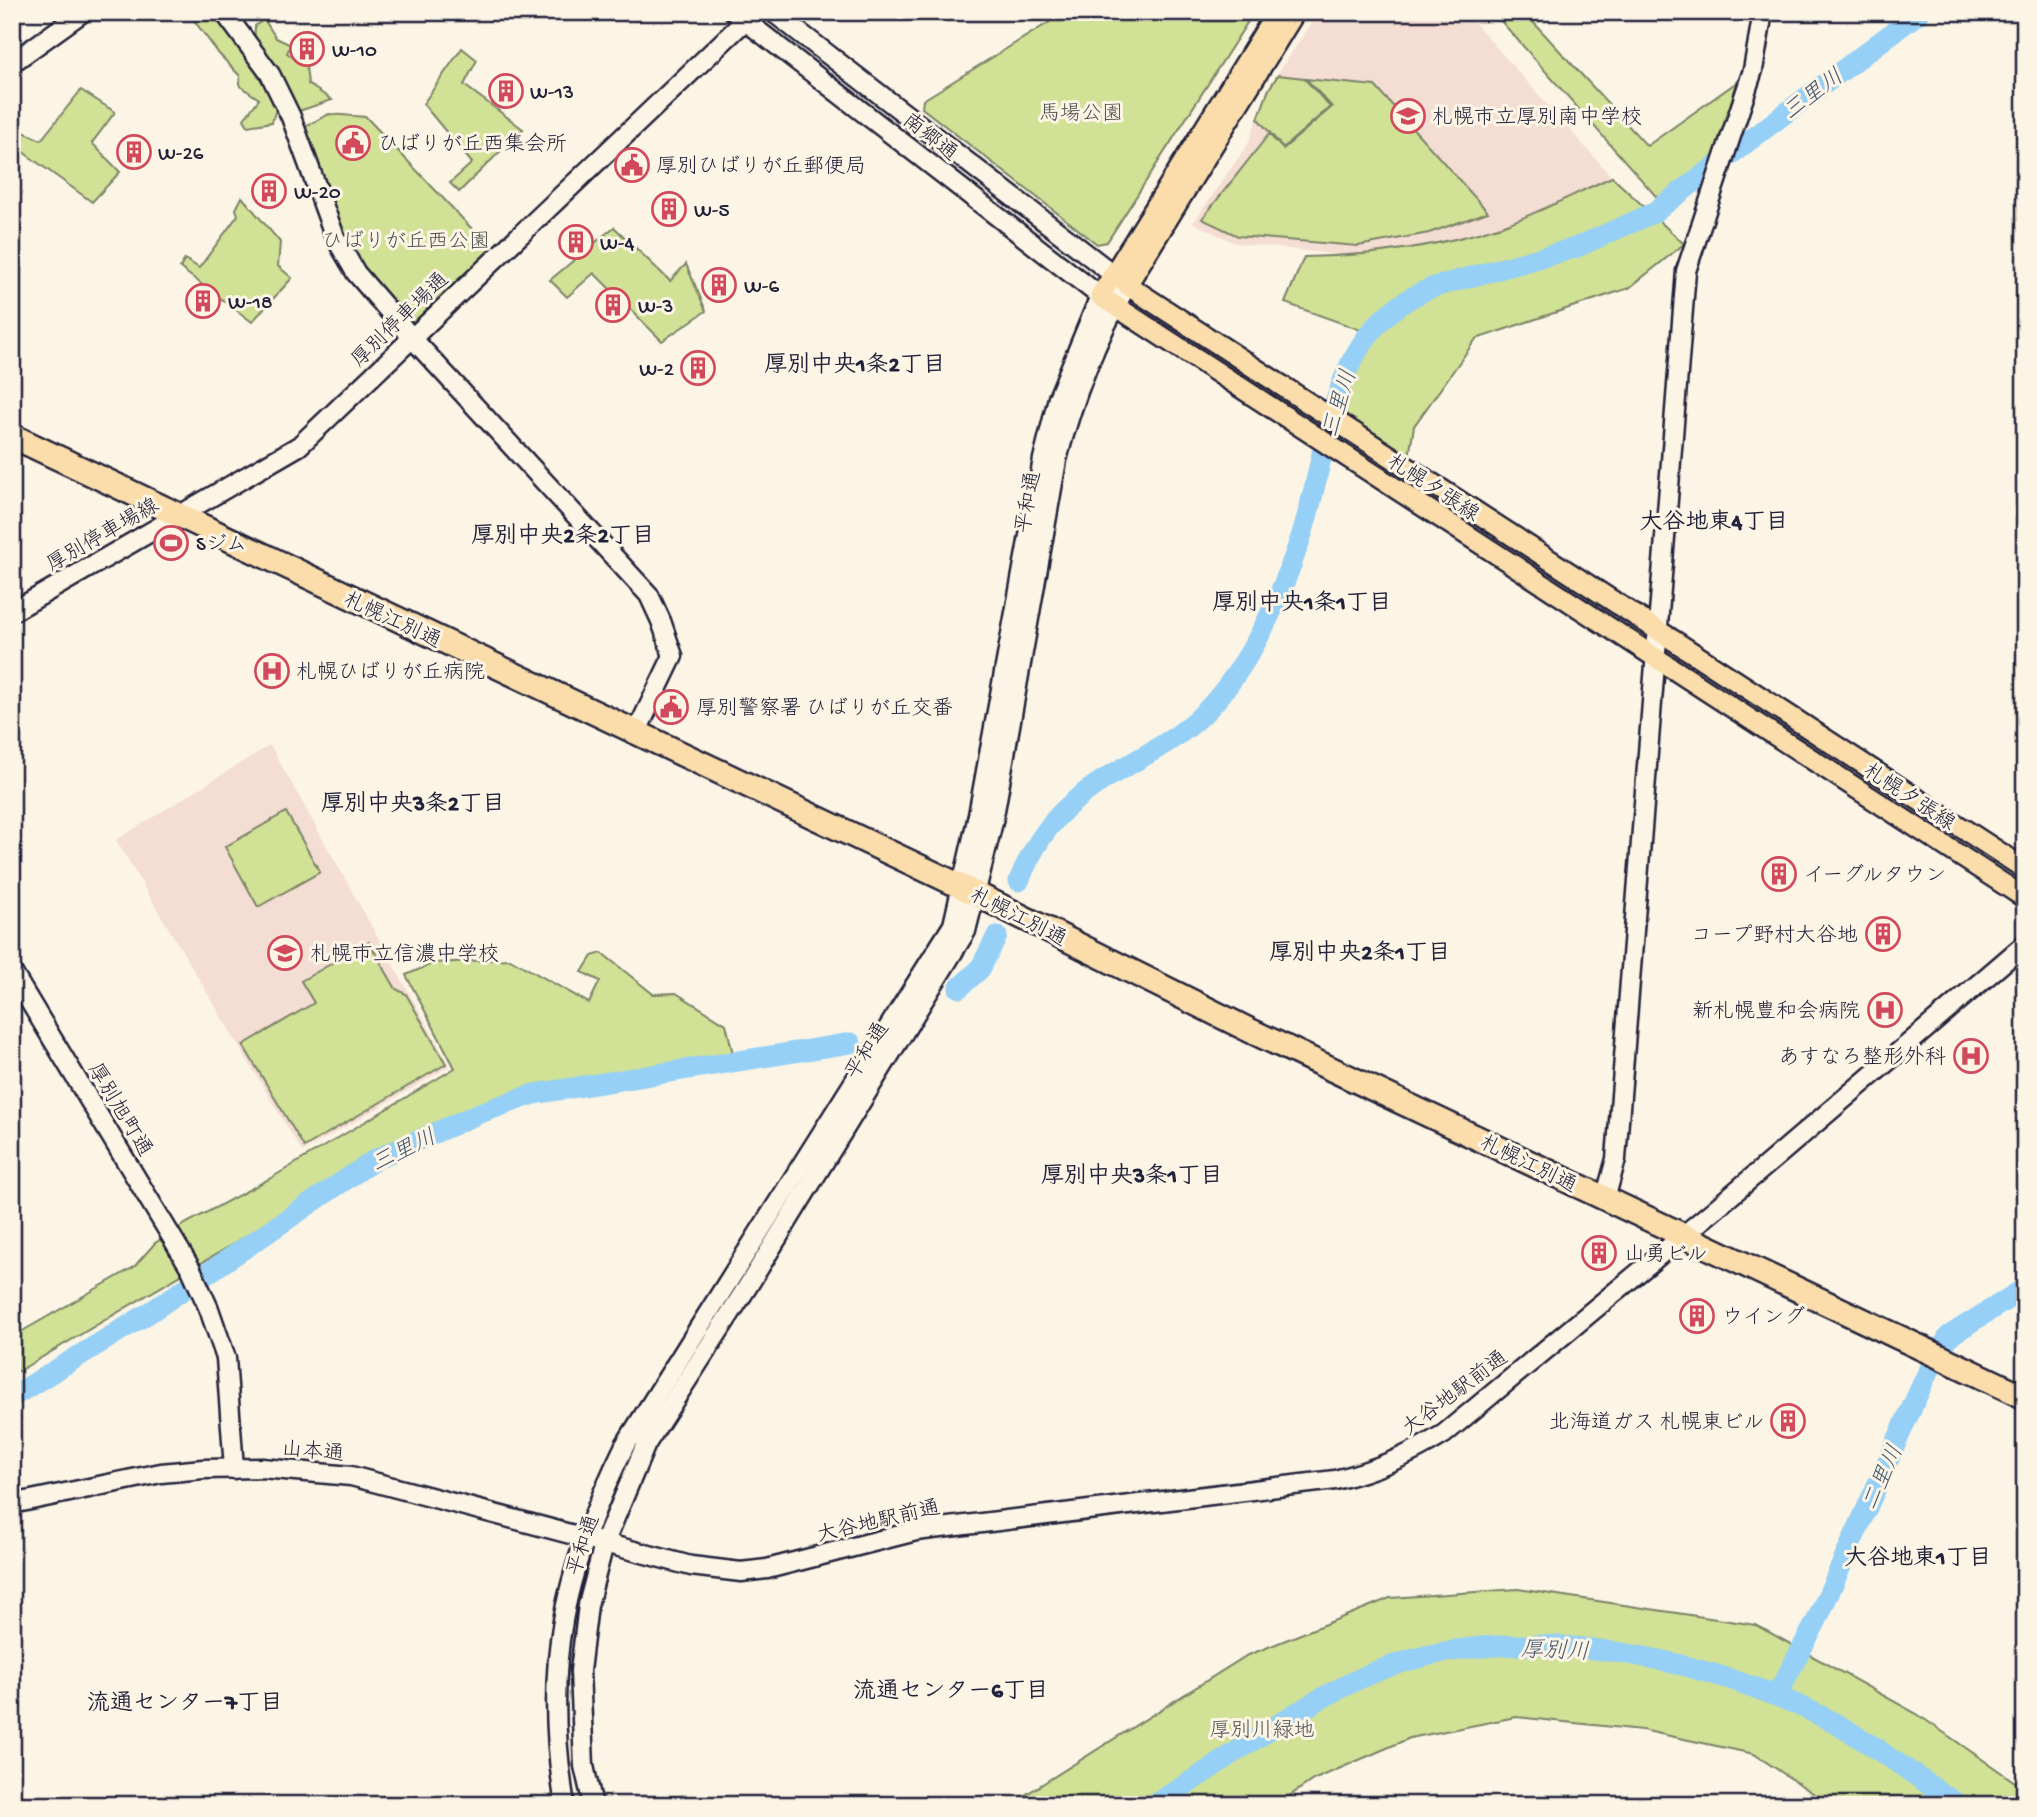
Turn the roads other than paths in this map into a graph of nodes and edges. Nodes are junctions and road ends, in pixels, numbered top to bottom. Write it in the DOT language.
graph roads {
  1 [pos="83,12"];
  2 [pos="225,12"];
  3 [pos="773,12"];
  4 [pos="1277,12"];
  5 [pos="1295,12"];
  6 [pos="1763,12"];
  7 [pos="744,15"];
  8 [pos="12,63"];
  9 [pos="1119,279"];
  10 [pos="1107,301"];
  11 [pos="412,338"];
  12 [pos="12,436"];
  13 [pos="177,516"];
  14 [pos="12,612"];
  15 [pos="1659,632"];
  16 [pos="1657,658"];
  17 [pos="636,733"];
  18 [pos="2025,869"];
  19 [pos="967,890"];
  20 [pos="2025,898"];
  21 [pos="2025,944"];
  22 [pos="12,972"];
  23 [pos="1605,1199"];
  24 [pos="1684,1234"];
  25 [pos="2025,1397"];
  26 [pos="234,1469"];
  27 [pos="12,1504"];
  28 [pos="584,1538"];
  29 [pos="604,1544"];
  30 [pos="565,1805"];
  31 [pos="593,1805"];
  1 -- 8 [label="street"];
  2 -- 11 [label="street"];
  3 -- 9 [label="street, 南郷通"];
  4 -- 9 [label="main road"];
  5 -- 9 [label="main road"];
  6 -- 15 [label="street"];
  7 -- 10 [label="street, 南郷通"];
  7 -- 11 [label="street, 厚別停車場通"];
  9 -- 10 [label="main road"];
  9 -- 15 [label="main road, 札幌夕張線"];
  10 -- 16 [label="main road, 札幌夕張線"];
  10 -- 19 [label="street, 平和通"];
  11 -- 13 [label="street, 厚別停車場通"];
  11 -- 17 [label="street"];
  12 -- 13 [label="highway, 札幌江別通"];
  13 -- 14 [label="street, 厚別停車場線"];
  13 -- 17 [label="highway, 札幌江別通"];
  15 -- 16 [label="street"];
  15 -- 18 [label="main road, 札幌夕張線"];
  16 -- 20 [label="main road, 札幌夕張線"];
  16 -- 23 [label="street"];
  17 -- 19 [label="highway, 札幌江別通"];
  19 -- 23 [label="highway, 札幌江別通"];
  19 -- 28 [label="street, 平和通"];
  19 -- 29 [label="street, 平和通"];
  21 -- 24 [label="street, 大谷地駅前通"];
  22 -- 26 [label="street, 厚別旭町通"];
  23 -- 24 [label="highway, 札幌江別通"];
  24 -- 25 [label="highway, 札幌江別通"];
  24 -- 29 [label="street, 大谷地駅前通"];
  26 -- 27 [label="street, 山本通"];
  26 -- 28 [label="street, 山本通"];
  28 -- 29 [label="street, 山本通"];
  28 -- 30 [label="street, 平和通"];
  29 -- 31 [label="street, 平和通"];
}
